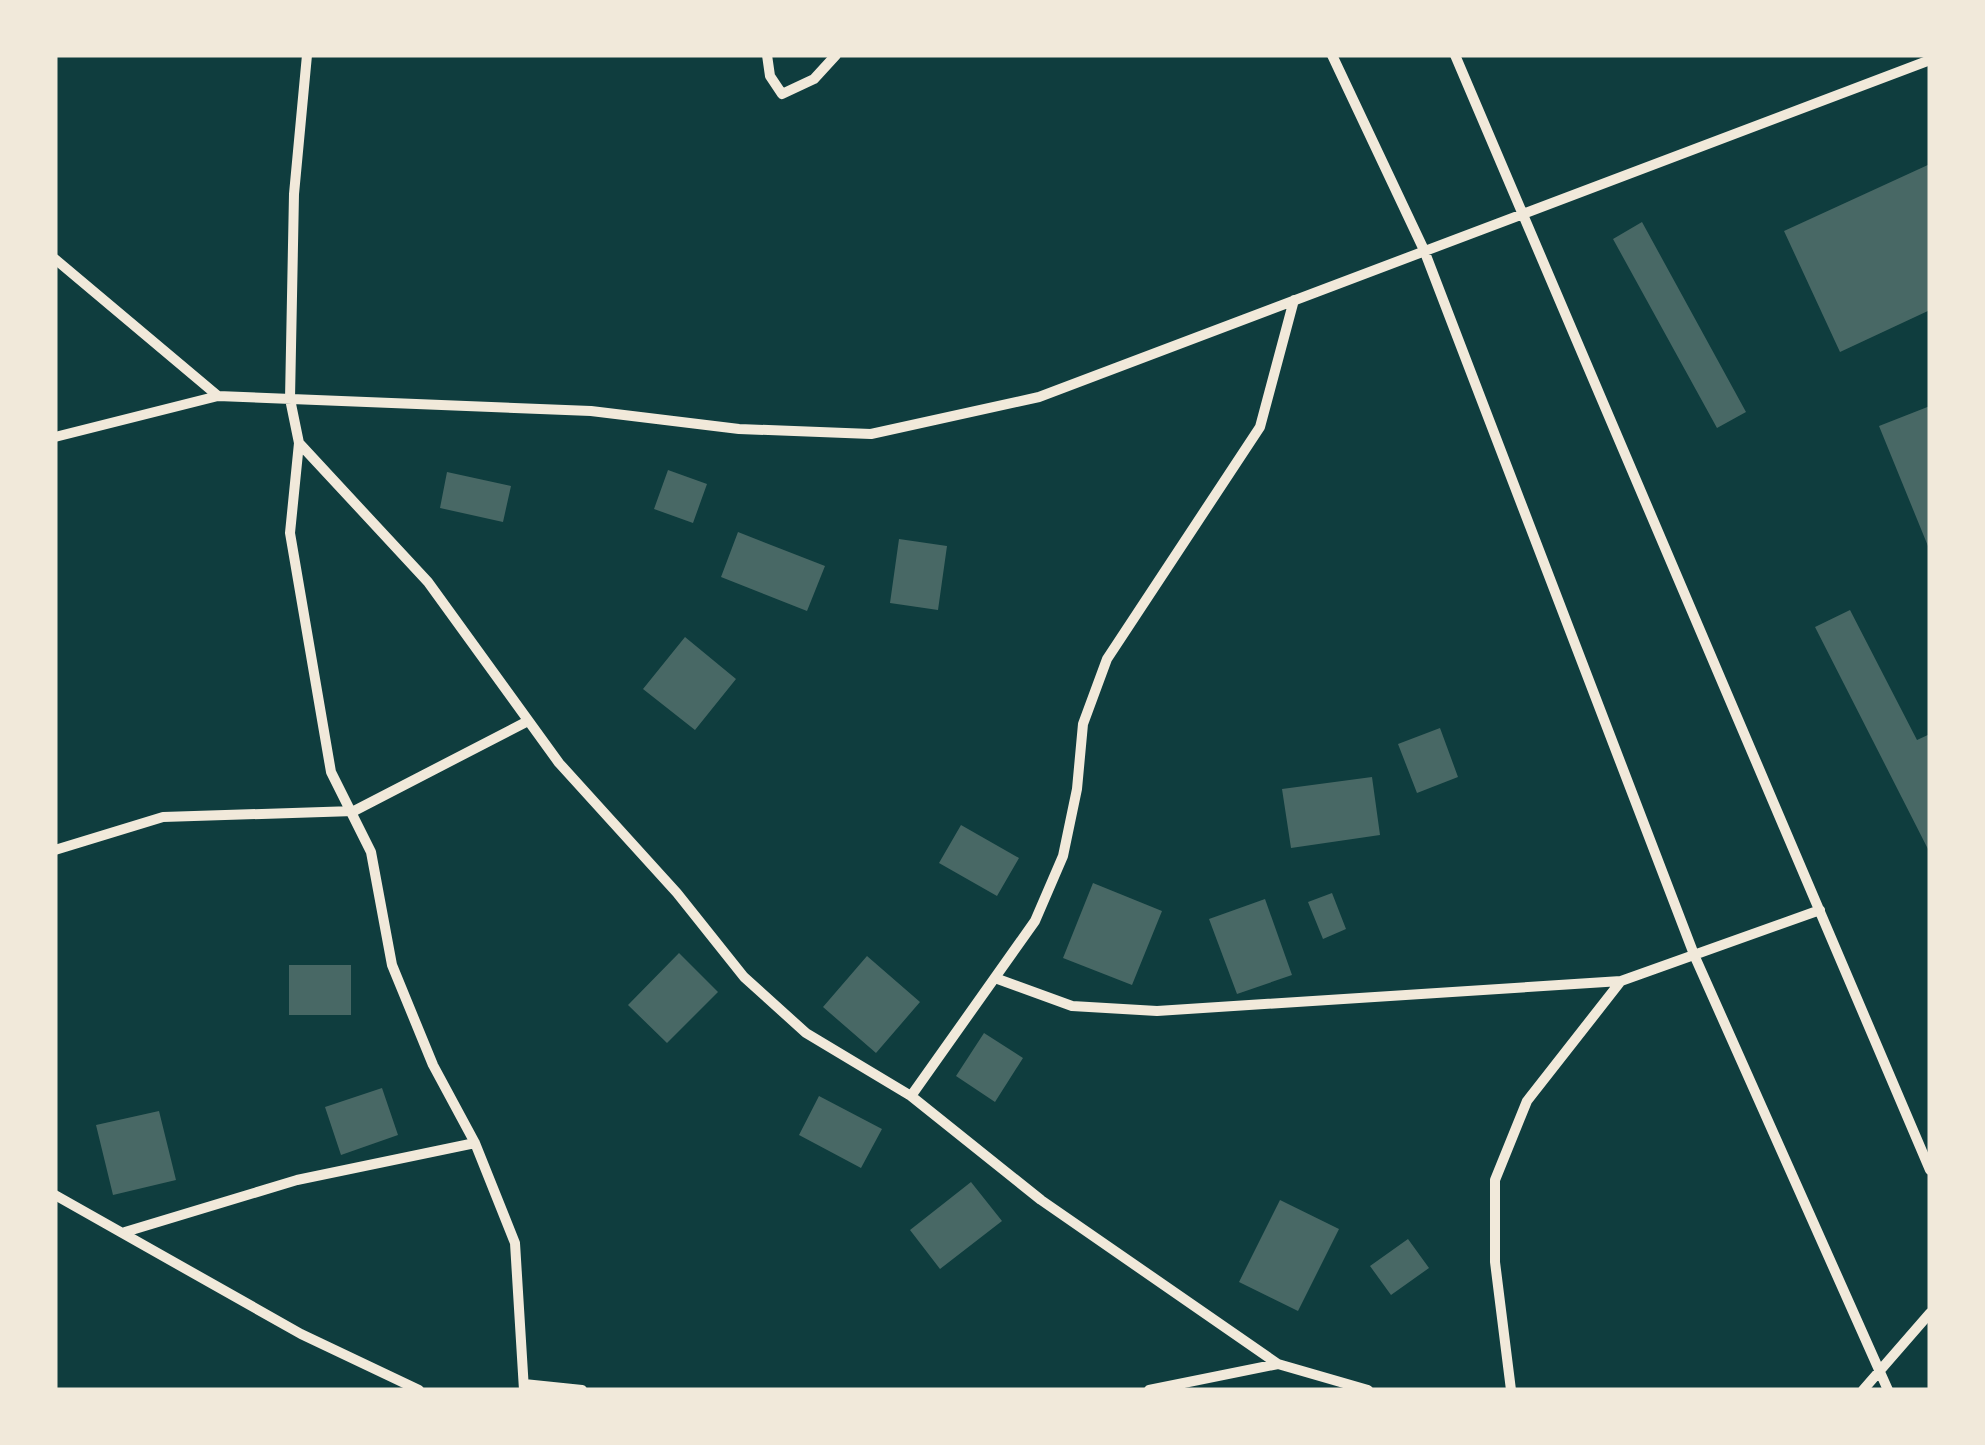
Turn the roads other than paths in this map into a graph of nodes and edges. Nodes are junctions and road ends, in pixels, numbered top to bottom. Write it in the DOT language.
graph roads {
  1 [pos="307,55"];
  2 [pos="768,55"];
  3 [pos="836,55"];
  4 [pos="1332,55"];
  5 [pos="1455,55"];
  6 [pos="1930,60"];
  7 [pos="1523,213"];
  8 [pos="1424,250"];
  9 [pos="55,260"];
  10 [pos="1294,300"];
  11 [pos="218,396"];
  12 [pos="290,399"];
  13 [pos="55,436"];
  14 [pos="299,442"];
  15 [pos="528,721"];
  16 [pos="354,811"];
  17 [pos="55,850"];
  18 [pos="1820,910"];
  19 [pos="1695,957"];
  20 [pos="995,978"];
  21 [pos="1622,981"];
  22 [pos="911,1096"];
  23 [pos="475,1143"];
  24 [pos="1930,1170"];
  25 [pos="55,1194"];
  26 [pos="125,1232"];
  27 [pos="1930,1313"];
  28 [pos="1278,1364"];
  29 [pos="1880,1373"];
  30 [pos="524,1387"];
  31 [pos="419,1390"];
  32 [pos="582,1390"];
  33 [pos="1149,1390"];
  34 [pos="1368,1390"];
  35 [pos="1511,1390"];
  36 [pos="1862,1390"];
  37 [pos="1888,1390"];
  1 -- 12 [label="street"];
  2 -- 3 [label="street"];
  4 -- 8 [label="street"];
  5 -- 7 [label="street"];
  6 -- 7 [label="street"];
  7 -- 8 [label="street"];
  7 -- 18 [label="street"];
  8 -- 10 [label="street"];
  8 -- 19 [label="street"];
  9 -- 11 [label="street"];
  10 -- 12 [label="street"];
  10 -- 20 [label="street"];
  11 -- 12 [label="street"];
  11 -- 13 [label="street"];
  12 -- 14 [label="street"];
  14 -- 15 [label="street"];
  14 -- 16 [label="street"];
  15 -- 16 [label="street"];
  15 -- 22 [label="street"];
  16 -- 17 [label="street"];
  16 -- 23 [label="street"];
  18 -- 19 [label="street"];
  18 -- 24 [label="street"];
  19 -- 21 [label="street"];
  19 -- 29 [label="street"];
  20 -- 21 [label="street"];
  20 -- 22 [label="street"];
  21 -- 35 [label="street"];
  22 -- 28 [label="street"];
  23 -- 26 [label="street"];
  23 -- 30 [label="street"];
  25 -- 26 [label="street"];
  26 -- 31 [label="street"];
  27 -- 29 [label="street"];
  28 -- 33 [label="street"];
  28 -- 34 [label="street"];
  29 -- 36 [label="street"];
  29 -- 37 [label="street"];
  30 -- 32 [label="street"];
}
